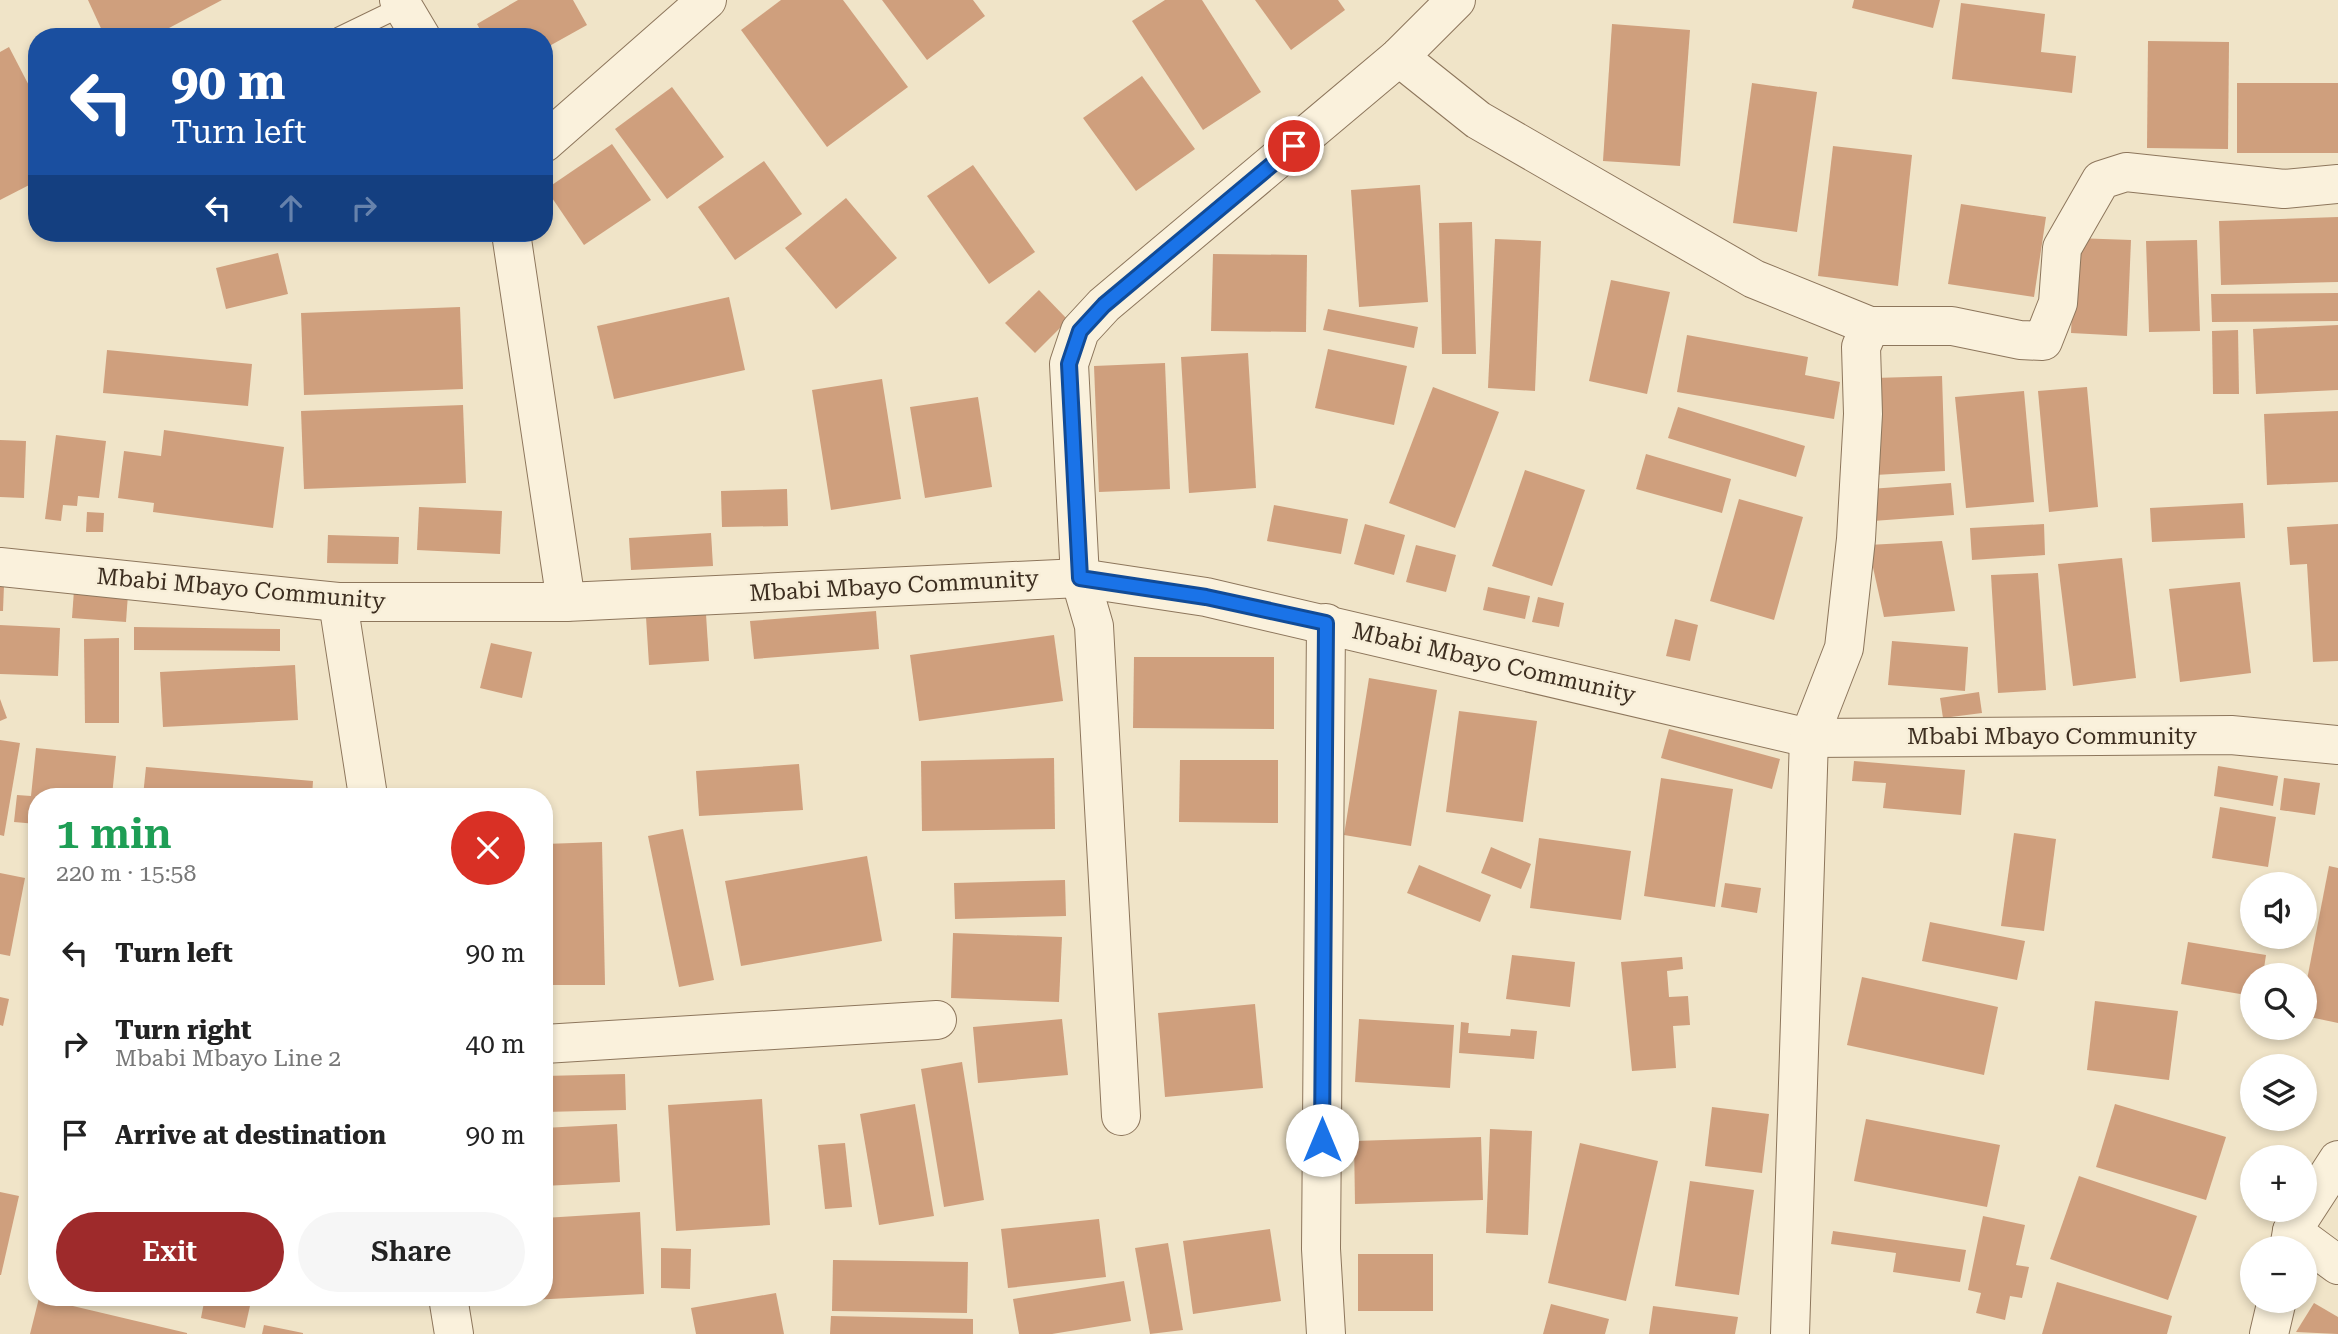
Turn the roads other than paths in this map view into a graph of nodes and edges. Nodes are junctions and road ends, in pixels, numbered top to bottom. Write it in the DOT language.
graph roads {
  1 [pos="707,0"];
  2 [pos="1456,0"];
  3 [pos="408,14"];
  4 [pos="366,28"];
  5 [pos="1399,57"];
  6 [pos="553,136"];
  7 [pos="2338,184"];
  8 [pos="512,242"];
  9 [pos="1870,326"];
  10 [pos="0,567"];
  11 [pos="1080,578"];
  12 [pos="338,602"];
  13 [pos="566,602"];
  14 [pos="1326,623"];
  15 [pos="1809,738"];
  16 [pos="2338,745"];
  17 [pos="367,788"];
  18 [pos="937,1020"];
  19 [pos="553,1043"];
  20 [pos="1121,1116"];
  21 [pos="2338,1160"];
  22 [pos="2292,1236"];
  23 [pos="2317,1254"];
  24 [pos="2338,1265"];
  25 [pos="449,1306"];
  26 [pos="2274,1313"];
  27 [pos="454,1334"];
  28 [pos="1326,1334"];
  29 [pos="1790,1334"];
  30 [pos="2269,1334"];
  1 -- 6 [label="street"];
  2 -- 5 [label="street"];
  3 -- 4 [label="lane"];
  5 -- 9 [label="street"];
  5 -- 11 [label="street"];
  7 -- 9 [label="street"];
  8 -- 13 [label="street"];
  9 -- 15 [label="street"];
  10 -- 12 [label="street, Mbabi Mbayo Community"];
  11 -- 13 [label="street, Mbabi Mbayo Community"];
  11 -- 14 [label="street, Mbabi Mbayo Community"];
  11 -- 20 [label="street"];
  12 -- 13 [label="street, Mbabi Mbayo Community"];
  12 -- 17 [label="street"];
  14 -- 15 [label="street, Mbabi Mbayo Community"];
  14 -- 28 [label="street"];
  15 -- 16 [label="street, Mbabi Mbayo Community"];
  15 -- 29 [label="street"];
  18 -- 19 [label="street"];
  21 -- 22 [label="street"];
  23 -- 24 [label="street"];
  25 -- 27 [label="street"];
  26 -- 30 [label="street"];
}
